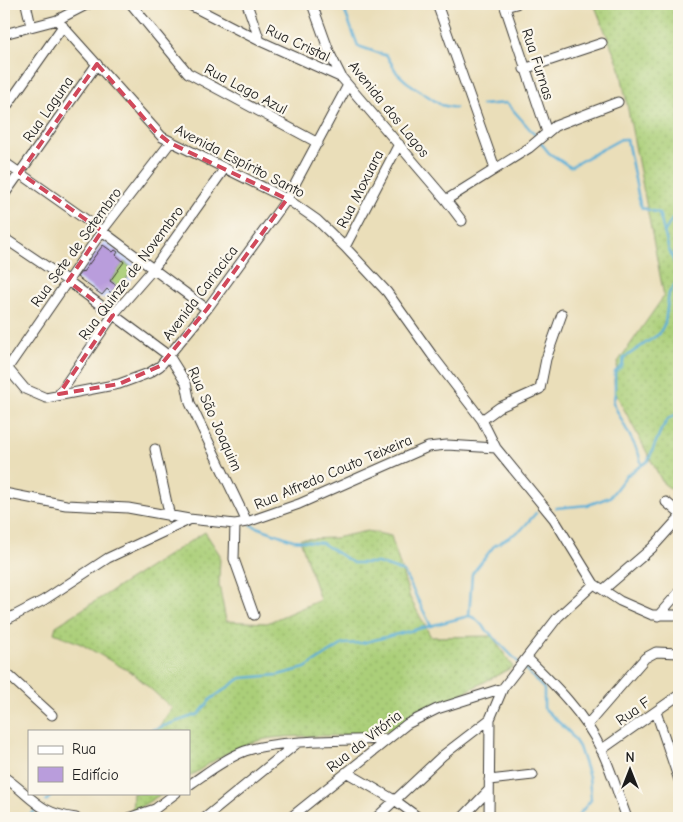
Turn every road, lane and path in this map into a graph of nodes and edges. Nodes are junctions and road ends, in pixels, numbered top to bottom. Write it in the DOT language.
graph roads {
  1 [pos="26,4"];
  2 [pos="88,4"];
  3 [pos="131,4"];
  4 [pos="188,4"];
  5 [pos="247,4"];
  6 [pos="312,4"];
  7 [pos="437,4"];
  8 [pos="516,4"];
  9 [pos="504,6"];
  10 [pos="60,23"];
  11 [pos="31,26"];
  12 [pos="4,34"];
  13 [pos="260,41"];
  14 [pos="602,43"];
  15 [pos="97,64"];
  16 [pos="524,69"];
  17 [pos="345,82"];
  18 [pos="618,102"];
  19 [pos="4,110"];
  20 [pos="547,132"];
  21 [pos="170,143"];
  22 [pos="318,143"];
  23 [pos="398,144"];
  24 [pos="4,162"];
  25 [pos="225,168"];
  26 [pos="494,168"];
  27 [pos="20,173"];
  28 [pos="4,196"];
  29 [pos="287,199"];
  30 [pos="446,200"];
  31 [pos="462,221"];
  32 [pos="102,231"];
  33 [pos="4,238"];
  34 [pos="345,247"];
  35 [pos="154,268"];
  36 [pos="68,281"];
  37 [pos="207,309"];
  38 [pos="562,314"];
  39 [pos="113,315"];
  40 [pos="169,356"];
  41 [pos="5,366"];
  42 [pos="59,394"];
  43 [pos="482,420"];
  44 [pos="496,448"];
  45 [pos="155,449"];
  46 [pos="4,492"];
  47 [pos="666,502"];
  48 [pos="679,513"];
  49 [pos="170,516"];
  50 [pos="679,518"];
  51 [pos="189,519"];
  52 [pos="247,522"];
  53 [pos="234,524"];
  54 [pos="594,584"];
  55 [pos="603,590"];
  56 [pos="679,592"];
  57 [pos="254,615"];
  58 [pos="679,615"];
  59 [pos="658,616"];
  60 [pos="4,621"];
  61 [pos="679,653"];
  62 [pos="528,658"];
  63 [pos="4,671"];
  64 [pos="503,688"];
  65 [pos="679,695"];
  66 [pos="656,712"];
  67 [pos="52,715"];
  68 [pos="490,719"];
  69 [pos="587,725"];
  70 [pos="386,739"];
  71 [pos="297,744"];
  72 [pos="601,750"];
  73 [pos="346,772"];
  74 [pos="533,775"];
  75 [pos="4,777"];
  76 [pos="489,780"];
  77 [pos="679,780"];
  78 [pos="190,784"];
  79 [pos="488,791"];
  80 [pos="175,794"];
  81 [pos="396,802"];
  82 [pos="76,818"];
  83 [pos="128,818"];
  84 [pos="204,818"];
  85 [pos="290,818"];
  86 [pos="376,818"];
  87 [pos="419,818"];
  88 [pos="462,818"];
  89 [pos="489,818"];
  90 [pos="627,818"];
  1 -- 11 [label="street"];
  2 -- 10 [label="street"];
  3 -- 22 [label="street, Rua Lago Azul"];
  4 -- 13 [label="street, Rua Cristal"];
  5 -- 13 [label="street"];
  6 -- 17 [label="street, Avenida dos Lagos"];
  7 -- 26 [label="street"];
  8 -- 9 [label="street"];
  9 -- 16 [label="street, Rua Furnas"];
  10 -- 11 [label="street"];
  10 -- 15 [label="street, Avenida Espírito Santo"];
  10 -- 19 [label="street"];
  11 -- 12 [label="street"];
  13 -- 17 [label="street, Rua Cristal"];
  14 -- 16 [label="street"];
  15 -- 21 [label="street, Avenida Espírito Santo"];
  15 -- 27 [label="street, Rua Laguna"];
  16 -- 20 [label="street, Rua Furnas"];
  17 -- 22 [label="street, Avenida Cariacica"];
  17 -- 23 [label="street, Avenida dos Lagos"];
  18 -- 20 [label="street"];
  20 -- 26 [label="street"];
  21 -- 25 [label="street, Avenida Espírito Santo"];
  21 -- 32 [label="street, Rua Sete de Setembro"];
  22 -- 29 [label="street, Avenida Cariacica"];
  23 -- 30 [label="street, Avenida dos Lagos"];
  23 -- 34 [label="street, Rua Moxuara"];
  24 -- 27 [label="street"];
  25 -- 29 [label="street, Avenida Espírito Santo"];
  25 -- 35 [label="street, Rua Quinze de Novembro"];
  26 -- 30 [label="street"];
  27 -- 28 [label="street, Rua Laguna"];
  27 -- 32 [label="street"];
  29 -- 34 [label="street, Avenida Espírito Santo"];
  29 -- 37 [label="street, Avenida Cariacica"];
  30 -- 31 [label="street, Avenida dos Lagos"];
  32 -- 35 [label="street"];
  32 -- 36 [label="street, Rua Sete de Setembro"];
  33 -- 36 [label="street"];
  34 -- 43 [label="street, Avenida Espírito Santo"];
  35 -- 37 [label="street"];
  35 -- 39 [label="street, Rua Quinze de Novembro"];
  36 -- 39 [label="street"];
  36 -- 41 [label="street, Rua Sete de Setembro"];
  37 -- 40 [label="street, Avenida Cariacica"];
  38 -- 43 [label="street"];
  39 -- 40 [label="street"];
  39 -- 42 [label="street, Rua Quinze de Novembro"];
  40 -- 42 [label="street, Avenida Cariacica"];
  40 -- 52 [label="street, Rua São Joaquim"];
  41 -- 42 [label="street, Avenida Cariacica"];
  43 -- 44 [label="street, Avenida Espírito Santo"];
  44 -- 52 [label="street, Rua Alfredo Couto Teixeira"];
  44 -- 54 [label="street, Avenida Espírito Santo"];
  45 -- 49 [label="street"];
  46 -- 49 [label="street, Rua Alfredo Couto Teixeira"];
  47 -- 48 [label="street"];
  49 -- 51 [label="street, Rua Alfredo Couto Teixeira"];
  50 -- 55 [label="street"];
  51 -- 53 [label="street, Rua Alfredo Couto Teixeira"];
  51 -- 60 [label="street"];
  52 -- 53 [label="street, Rua Alfredo Couto Teixeira"];
  53 -- 57 [label="street"];
  54 -- 55 [label="street"];
  54 -- 62 [label="street"];
  55 -- 59 [label="street"];
  56 -- 59 [label="street"];
  58 -- 59 [label="street"];
  61 -- 69 [label="street"];
  62 -- 64 [label="street"];
  62 -- 69 [label="street"];
  63 -- 67 [label="street"];
  64 -- 68 [label="street"];
  64 -- 70 [label="street, Rua da Vitória"];
  65 -- 66 [label="street, Rua F"];
  66 -- 72 [label="street, Rua F"];
  66 -- 77 [label="street"];
  68 -- 76 [label="street"];
  68 -- 81 [label="street"];
  69 -- 72 [label="street"];
  70 -- 71 [label="street"];
  70 -- 73 [label="street, Rua da Vitória"];
  71 -- 78 [label="street"];
  71 -- 84 [label="street"];
  72 -- 90 [label="street"];
  73 -- 81 [label="street"];
  73 -- 85 [label="street, Rua da Vitória"];
  74 -- 76 [label="street"];
  75 -- 82 [label="street"];
  76 -- 79 [label="street"];
  79 -- 88 [label="street"];
  79 -- 89 [label="street"];
  80 -- 83 [label="street"];
  81 -- 86 [label="street"];
  81 -- 87 [label="street"];
}
